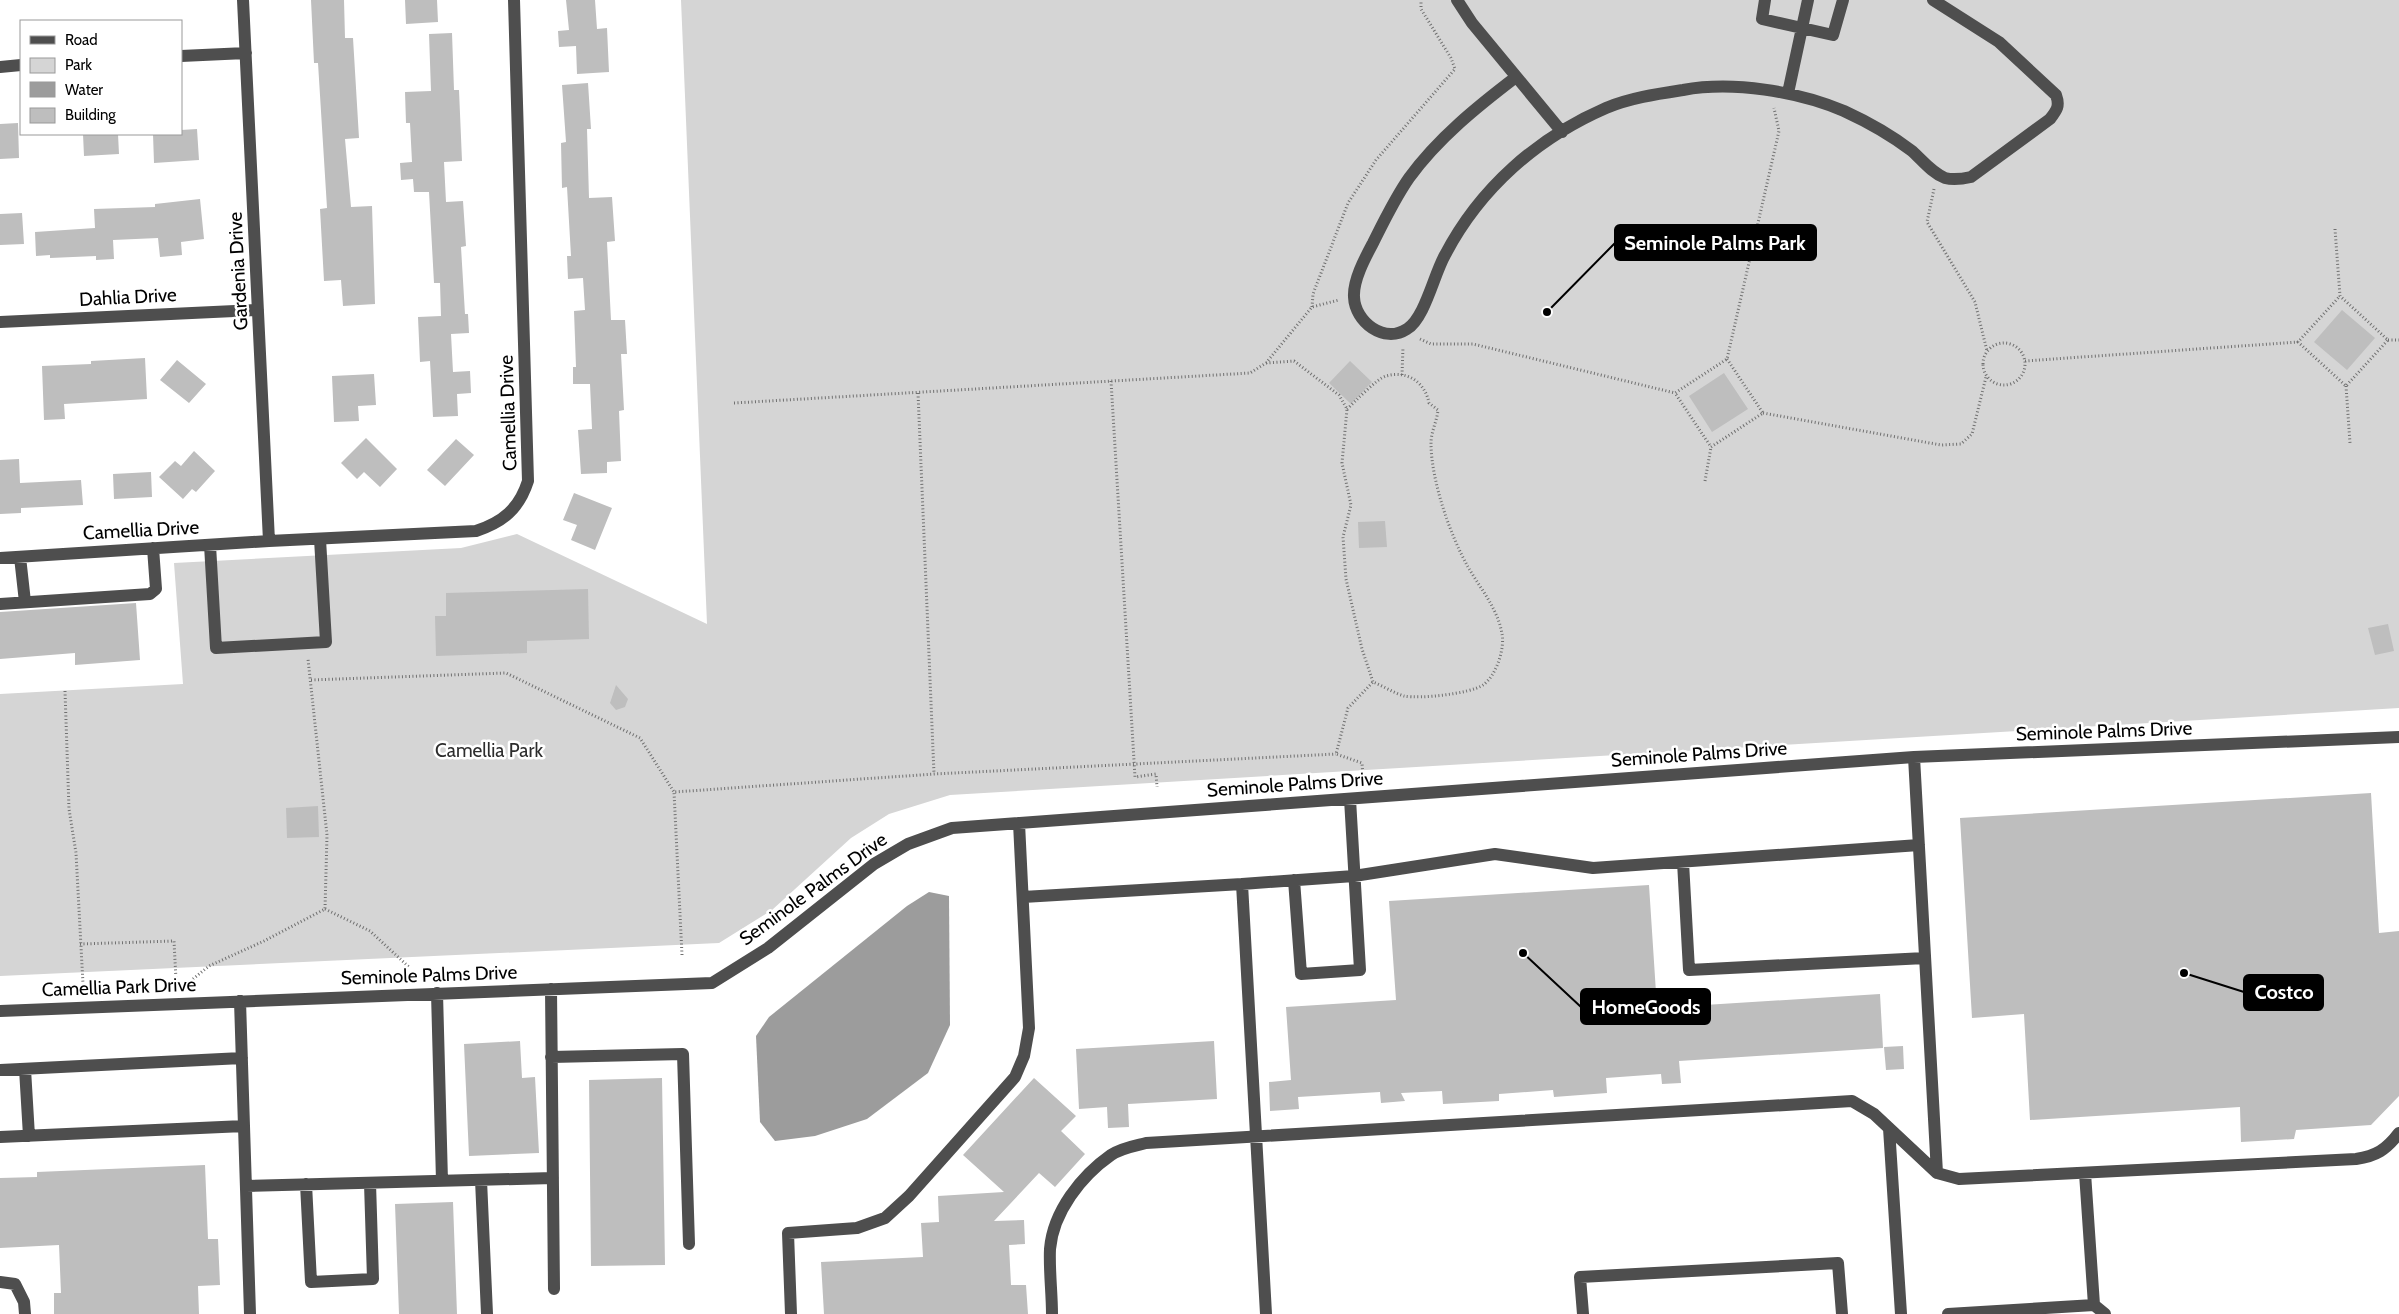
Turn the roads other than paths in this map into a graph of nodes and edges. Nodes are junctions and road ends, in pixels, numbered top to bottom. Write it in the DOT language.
graph roads {
  1 [pos="243,0"];
  2 [pos="514,0"];
  3 [pos="1457,0"];
  4 [pos="1765,0"];
  5 [pos="1808,0"];
  6 [pos="1843,0"];
  7 [pos="1933,0"];
  8 [pos="1802,27"];
  9 [pos="246,52"];
  10 [pos="182,56"];
  11 [pos="20,65"];
  12 [pos="0,66"];
  13 [pos="1516,76"];
  14 [pos="1788,93"];
  15 [pos="1562,132"];
  16 [pos="258,310"];
  17 [pos="0,322"];
  18 [pos="320,539"];
  19 [pos="269,541"];
  20 [pos="210,545"];
  21 [pos="154,548"];
  22 [pos="20,557"];
  23 [pos="0,558"];
  24 [pos="25,602"];
  25 [pos="0,604"];
  26 [pos="2399,737"];
  27 [pos="1914,757"];
  28 [pos="1350,799"];
  29 [pos="1019,823"];
  30 [pos="1919,845"];
  31 [pos="1683,862"];
  32 [pos="1354,876"];
  33 [pos="1294,880"];
  34 [pos="1242,884"];
  35 [pos="1023,897"];
  36 [pos="1925,958"];
  37 [pos="551,989"];
  38 [pos="437,993"];
  39 [pos="240,1001"];
  40 [pos="0,1011"];
  41 [pos="551,1057"];
  42 [pos="242,1058"];
  43 [pos="25,1069"];
  44 [pos="0,1070"];
  45 [pos="244,1126"];
  46 [pos="1889,1128"];
  47 [pos="2399,1133"];
  48 [pos="29,1136"];
  49 [pos="1256,1136"];
  50 [pos="0,1137"];
  51 [pos="1937,1173"];
  52 [pos="2085,1173"];
  53 [pos="553,1178"];
  54 [pos="481,1180"];
  55 [pos="442,1181"];
  56 [pos="370,1182"];
  57 [pos="306,1184"];
  58 [pos="246,1186"];
  59 [pos="689,1244"];
  60 [pos="0,1282"];
  61 [pos="554,1289"];
  62 [pos="2094,1305"];
  63 [pos="1970,1313"];
  64 [pos="25,1314"];
  65 [pos="250,1314"];
  66 [pos="487,1314"];
  67 [pos="791,1314"];
  68 [pos="1052,1314"];
  69 [pos="1266,1314"];
  70 [pos="1583,1314"];
  71 [pos="1842,1314"];
  72 [pos="1902,1314"];
  73 [pos="1948,1314"];
  74 [pos="2105,1314"];
  1 -- 9 [label="street, Gardenia Drive"];
  2 -- 18 [label="street, Camellia Drive"];
  3 -- 13 [label="street"];
  4 -- 8 [label="street"];
  5 -- 8 [label="street"];
  6 -- 8 [label="street"];
  7 -- 14 [label="street"];
  8 -- 14 [label="street"];
  9 -- 10 [label="street"];
  9 -- 16 [label="street, Gardenia Drive"];
  11 -- 12 [label="street"];
  13 -- 15 [label="street"];
  13 -- 15 [label="street"];
  14 -- 15 [label="street"];
  16 -- 17 [label="street, Dahlia Drive"];
  16 -- 19 [label="street, Gardenia Drive"];
  18 -- 19 [label="street, Camellia Drive"];
  18 -- 20 [label="street"];
  19 -- 20 [label="street, Camellia Drive"];
  20 -- 21 [label="street, Camellia Drive"];
  21 -- 22 [label="street, Camellia Drive"];
  21 -- 24 [label="street"];
  22 -- 23 [label="street, Camellia Drive"];
  22 -- 24 [label="street"];
  24 -- 25 [label="street"];
  26 -- 27 [label="street, Seminole Palms Drive"];
  27 -- 28 [label="street, Seminole Palms Drive"];
  27 -- 30 [label="street"];
  28 -- 29 [label="street, Seminole Palms Drive"];
  28 -- 32 [label="street"];
  29 -- 35 [label="street"];
  29 -- 37 [label="street, Seminole Palms Drive"];
  30 -- 31 [label="street"];
  30 -- 36 [label="street"];
  31 -- 32 [label="street"];
  31 -- 36 [label="street"];
  32 -- 33 [label="street"];
  32 -- 33 [label="street"];
  33 -- 34 [label="street"];
  34 -- 35 [label="street"];
  34 -- 49 [label="street"];
  35 -- 67 [label="street"];
  36 -- 51 [label="street"];
  37 -- 38 [label="street, Seminole Palms Drive"];
  37 -- 41 [label="street"];
  38 -- 39 [label="street, Seminole Palms Drive"];
  38 -- 55 [label="street"];
  39 -- 40 [label="street, Camellia Park Drive"];
  39 -- 42 [label="street"];
  41 -- 53 [label="street"];
  41 -- 59 [label="street"];
  42 -- 43 [label="street"];
  42 -- 45 [label="street"];
  43 -- 44 [label="street"];
  43 -- 48 [label="street"];
  45 -- 48 [label="street"];
  45 -- 58 [label="street"];
  46 -- 49 [label="street"];
  46 -- 51 [label="street"];
  46 -- 72 [label="street"];
  47 -- 52 [label="street"];
  48 -- 50 [label="street"];
  49 -- 68 [label="street"];
  49 -- 69 [label="street"];
  51 -- 52 [label="street"];
  52 -- 62 [label="street"];
  53 -- 54 [label="street"];
  53 -- 61 [label="street"];
  54 -- 55 [label="street"];
  54 -- 66 [label="street"];
  55 -- 56 [label="street"];
  56 -- 57 [label="street"];
  56 -- 57 [label="street"];
  57 -- 58 [label="street"];
  58 -- 65 [label="street"];
  60 -- 64 [label="street"];
  62 -- 63 [label="street"];
  62 -- 74 [label="street"];
  63 -- 73 [label="street"];
  70 -- 71 [label="street"];
}
